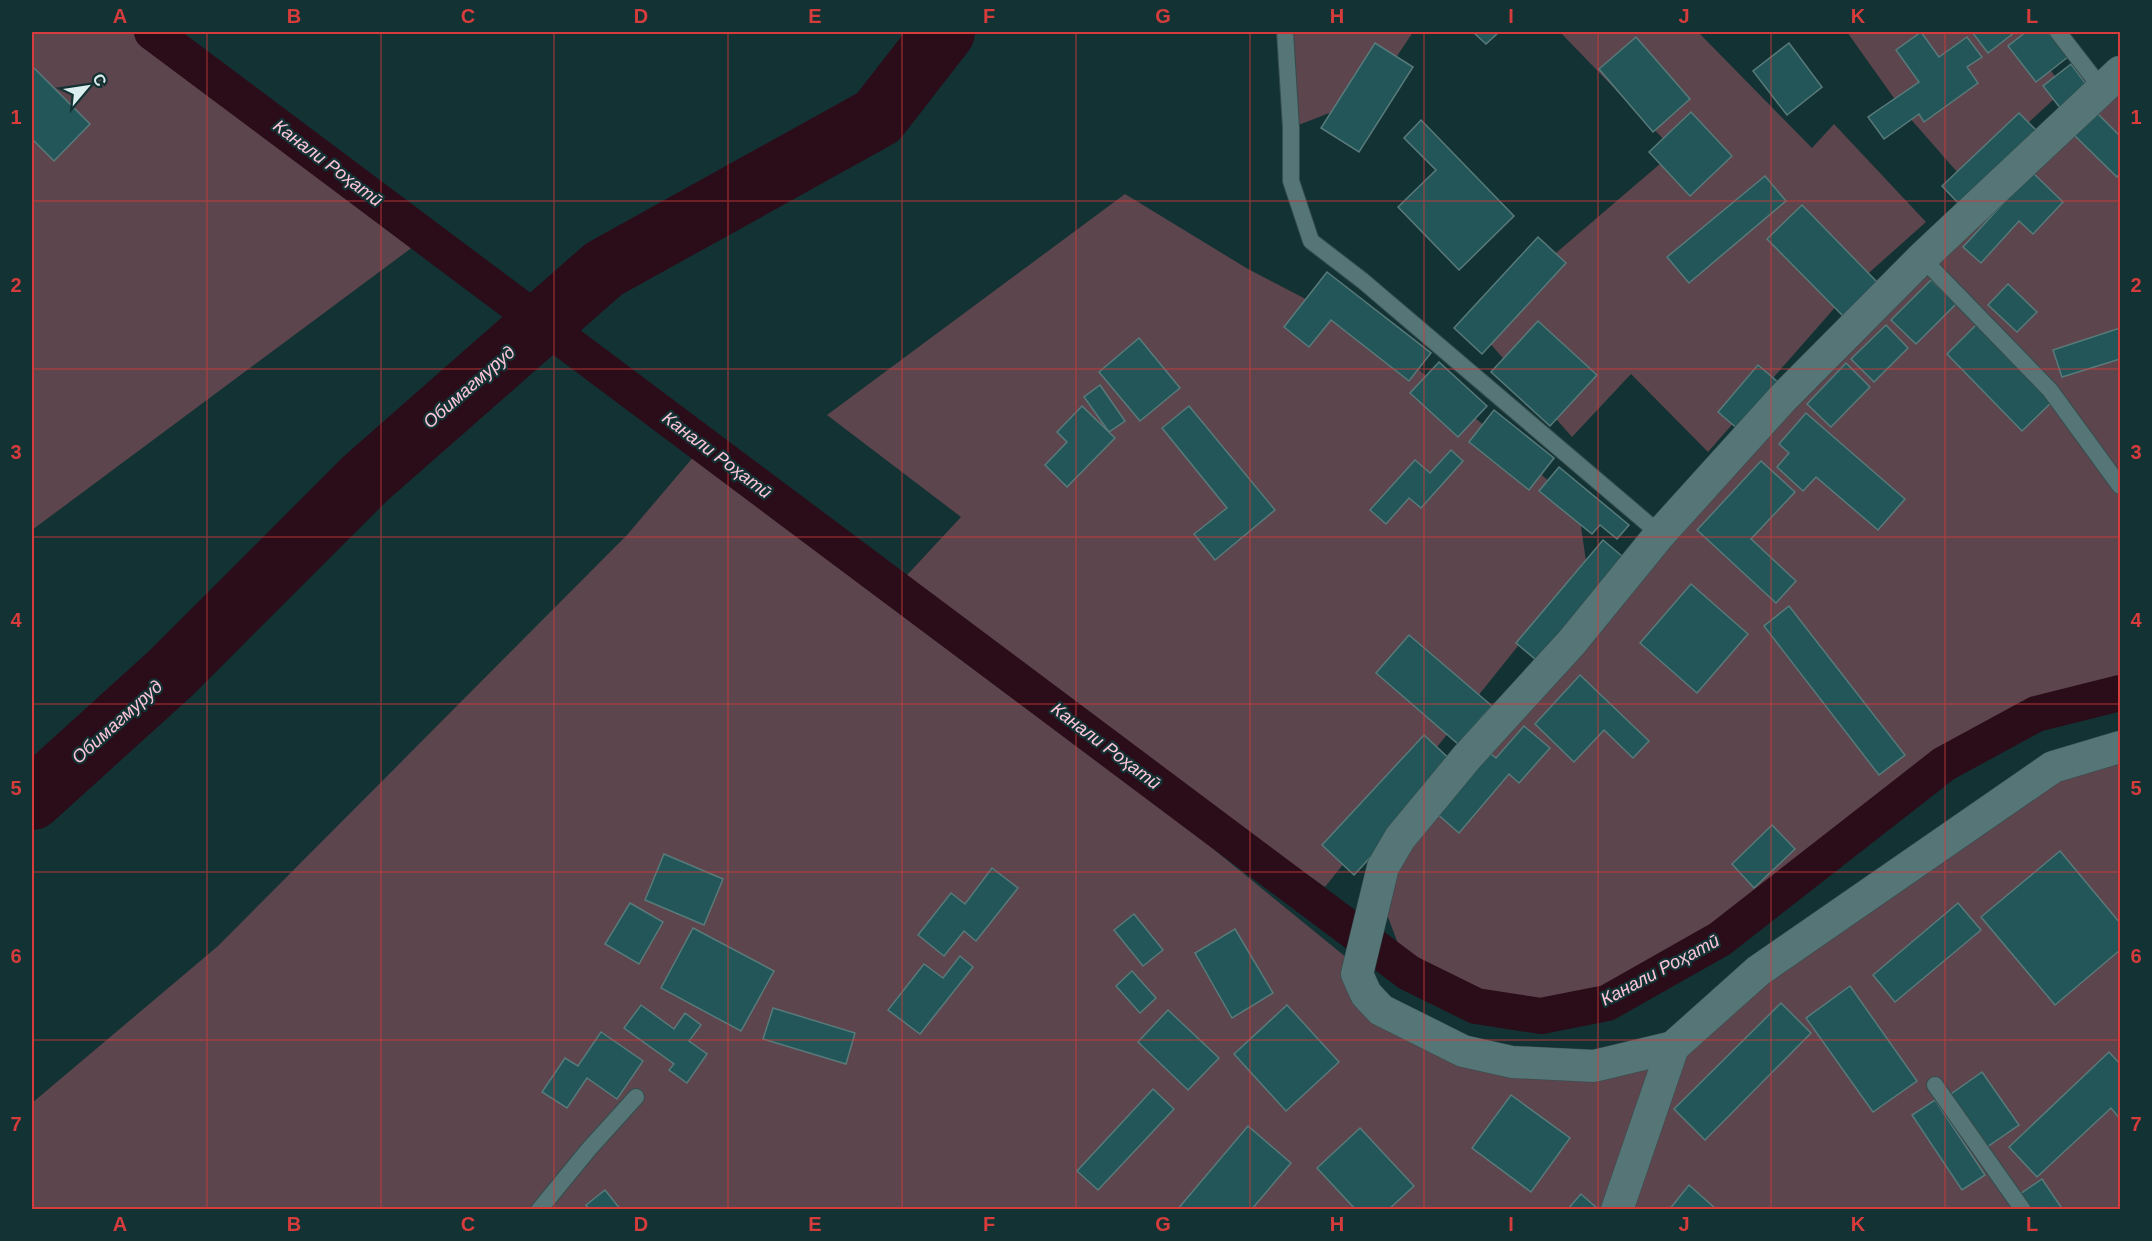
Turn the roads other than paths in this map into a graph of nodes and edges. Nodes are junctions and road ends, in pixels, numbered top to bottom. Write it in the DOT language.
graph roads {
  1 [pos="1285,32"];
  2 [pos="2058,32"];
  3 [pos="2111,81"];
  4 [pos="1922,258"];
  5 [pos="2121,486"];
  6 [pos="1660,534"];
  7 [pos="2121,747"];
  8 [pos="1673,1047"];
  9 [pos="1935,1085"];
  10 [pos="636,1097"];
  11 [pos="539,1209"];
  12 [pos="1617,1209"];
  13 [pos="2023,1209"];
  1 -- 6 [label="lane"];
  2 -- 3 [label="lane"];
  3 -- 4 [label="street"];
  4 -- 5 [label="lane"];
  4 -- 6 [label="street"];
  6 -- 8 [label="street"];
  7 -- 8 [label="street"];
  8 -- 12 [label="street"];
  9 -- 13 [label="lane"];
  10 -- 11 [label="lane"];
}
